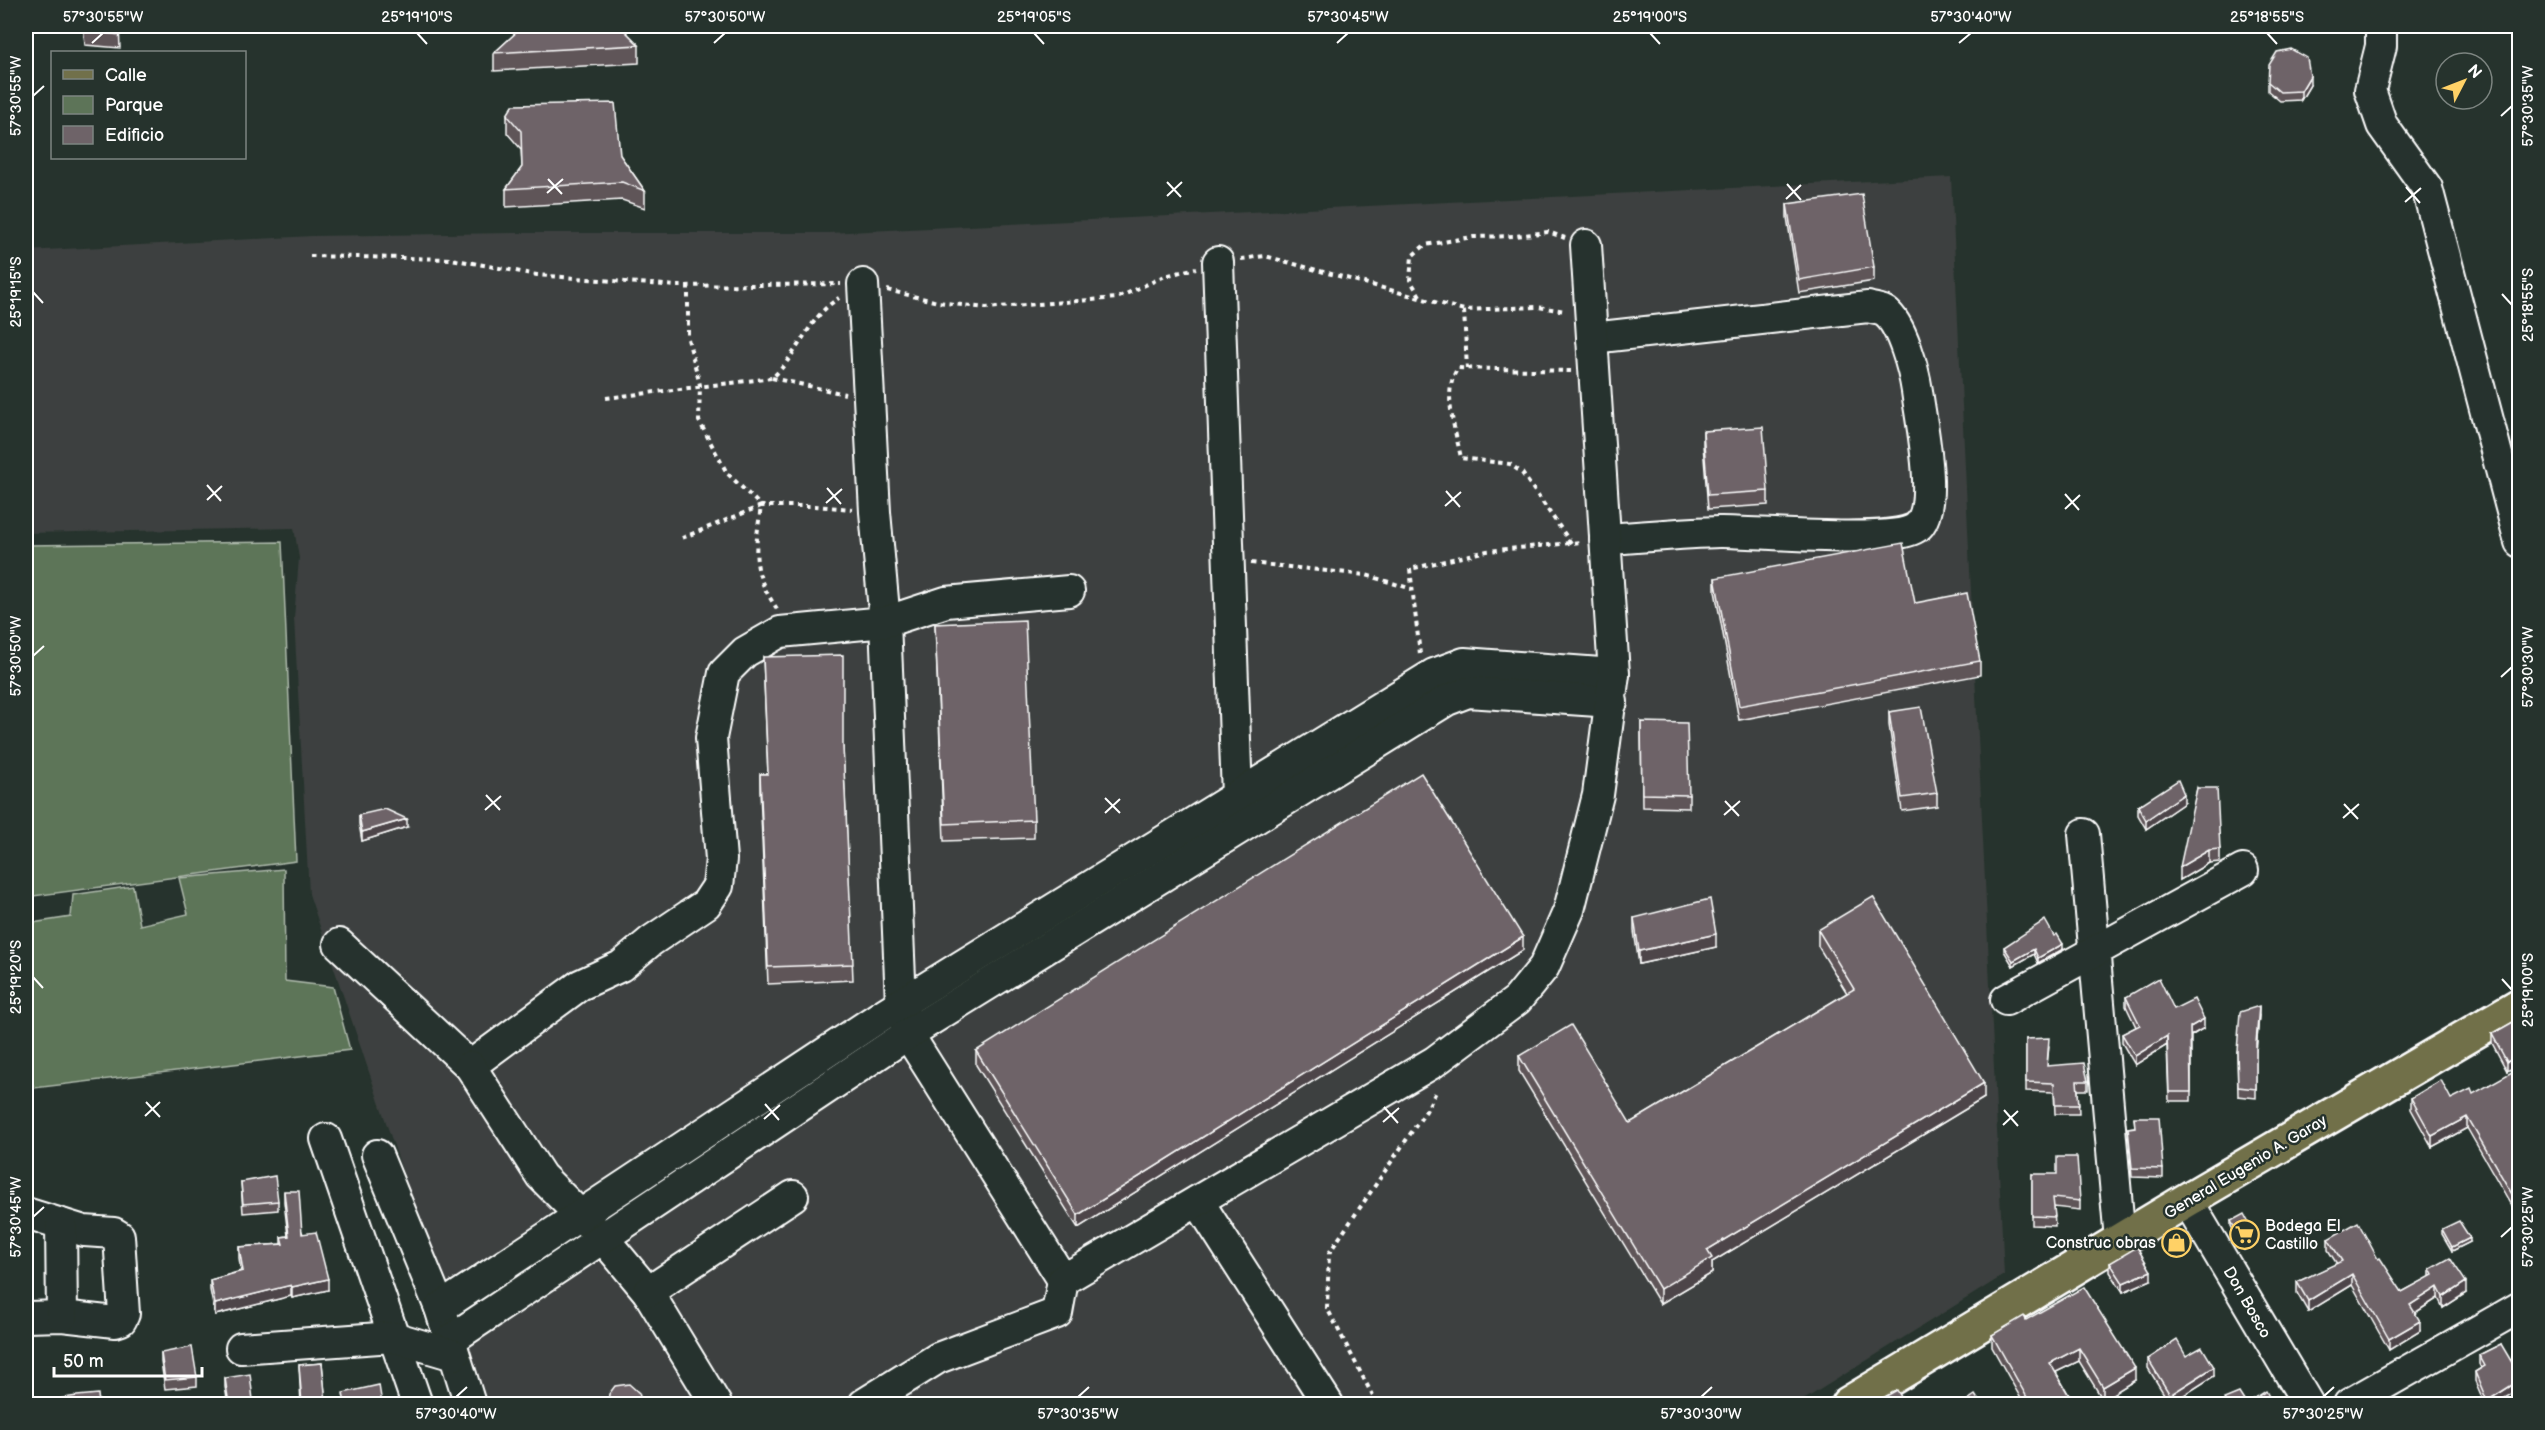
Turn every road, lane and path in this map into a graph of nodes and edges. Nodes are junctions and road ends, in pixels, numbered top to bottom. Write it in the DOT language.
graph roads {
  1 [pos="2381,26"];
  2 [pos="1586,245"];
  3 [pos="310,256"];
  4 [pos="1218,262"];
  5 [pos="863,284"];
  6 [pos="688,285"];
  7 [pos="1421,297"];
  8 [pos="1464,310"];
  9 [pos="1591,326"];
  10 [pos="1467,369"];
  11 [pos="1594,372"];
  12 [pos="772,378"];
  13 [pos="700,385"];
  14 [pos="606,398"];
  15 [pos="869,399"];
  16 [pos="761,506"];
  17 [pos="875,512"];
  18 [pos="682,538"];
  19 [pos="1605,539"];
  20 [pos="2520,542"];
  21 [pos="1571,543"];
  22 [pos="1229,561"];
  23 [pos="1412,589"];
  24 [pos="1069,591"];
  25 [pos="885,622"];
  26 [pos="780,632"];
  27 [pos="1424,681"];
  28 [pos="1613,688"];
  29 [pos="1237,796"];
  30 [pos="2084,834"];
  31 [pos="2243,870"];
  32 [pos="339,944"];
  33 [pos="2094,954"];
  34 [pos="2006,1000"];
  35 [pos="902,1003"];
  36 [pos="2520,1005"];
  37 [pos="908,1034"];
  38 [pos="470,1066"];
  39 [pos="1442,1081"];
  40 [pos="326,1139"];
  41 [pos="377,1155"];
  42 [pos="793,1196"];
  43 [pos="2187,1200"];
  44 [pos="1198,1201"];
  45 [pos="26,1213"];
  46 [pos="580,1217"];
  47 [pos="61,1224"];
  48 [pos="603,1238"];
  49 [pos="2120,1240"];
  50 [pos="1063,1280"];
  51 [pos="648,1292"];
  52 [pos="2520,1307"];
  53 [pos="440,1308"];
  54 [pos="62,1316"];
  55 [pos="26,1317"];
  56 [pos="393,1337"];
  57 [pos="452,1347"];
  58 [pos="241,1348"];
  59 [pos="417,1404"];
  60 [pos="470,1404"];
  61 [pos="716,1404"];
  62 [pos="864,1404"];
  63 [pos="1328,1404"];
  64 [pos="1377,1404"];
  65 [pos="1848,1404"];
  66 [pos="2308,1404"];
  67 [pos="2349,1404"];
  1 -- 20 [label="street"];
  2 -- 7 [label="path"];
  2 -- 9 [label="street"];
  3 -- 6 [label="path"];
  4 -- 5 [label="path"];
  4 -- 7 [label="path"];
  4 -- 22 [label="street"];
  5 -- 6 [label="path"];
  5 -- 12 [label="path"];
  5 -- 15 [label="street"];
  6 -- 13 [label="path"];
  7 -- 8 [label="path"];
  8 -- 9 [label="path"];
  8 -- 10 [label="path"];
  9 -- 11 [label="street"];
  9 -- 19 [label="street"];
  10 -- 11 [label="path"];
  10 -- 21 [label="path"];
  11 -- 19 [label="street"];
  12 -- 13 [label="path"];
  12 -- 15 [label="path"];
  13 -- 14 [label="path"];
  13 -- 16 [label="path"];
  15 -- 17 [label="street"];
  16 -- 17 [label="path"];
  16 -- 18 [label="path"];
  16 -- 26 [label="path"];
  17 -- 25 [label="street"];
  19 -- 21 [label="path"];
  19 -- 28 [label="street"];
  21 -- 23 [label="path"];
  22 -- 23 [label="path"];
  22 -- 29 [label="street"];
  23 -- 27 [label="path"];
  24 -- 25 [label="street"];
  25 -- 26 [label="street"];
  25 -- 35 [label="street"];
  26 -- 38 [label="street"];
  27 -- 28 [label="street"];
  27 -- 29 [label="street"];
  28 -- 37 [label="street"];
  28 -- 44 [label="street"];
  29 -- 35 [label="street"];
  30 -- 33 [label="street"];
  31 -- 33 [label="street"];
  32 -- 38 [label="street"];
  33 -- 34 [label="street"];
  33 -- 49 [label="street"];
  35 -- 37 [label="street"];
  35 -- 46 [label="street"];
  36 -- 43 [label="main road, General Eugenio A. Garay"];
  37 -- 48 [label="street"];
  37 -- 50 [label="street"];
  38 -- 46 [label="street"];
  39 -- 64 [label="path"];
  40 -- 56 [label="street"];
  41 -- 53 [label="street"];
  42 -- 51 [label="street"];
  43 -- 49 [label="main road, General Eugenio A. Garay"];
  43 -- 66 [label="street, Don Bosco"];
  44 -- 50 [label="street"];
  44 -- 63 [label="street"];
  45 -- 47 [label="street"];
  46 -- 48 [label="street"];
  46 -- 53 [label="street"];
  47 -- 54 [label="street"];
  47 -- 54 [label="street"];
  48 -- 51 [label="street"];
  48 -- 57 [label="street"];
  49 -- 65 [label="main road, General Eugenio A. Garay"];
  50 -- 62 [label="street"];
  51 -- 61 [label="street"];
  52 -- 67 [label="street"];
  53 -- 57 [label="street"];
  54 -- 55 [label="street"];
  56 -- 57 [label="street"];
  56 -- 58 [label="street"];
  56 -- 59 [label="street"];
  57 -- 60 [label="street"];
}
